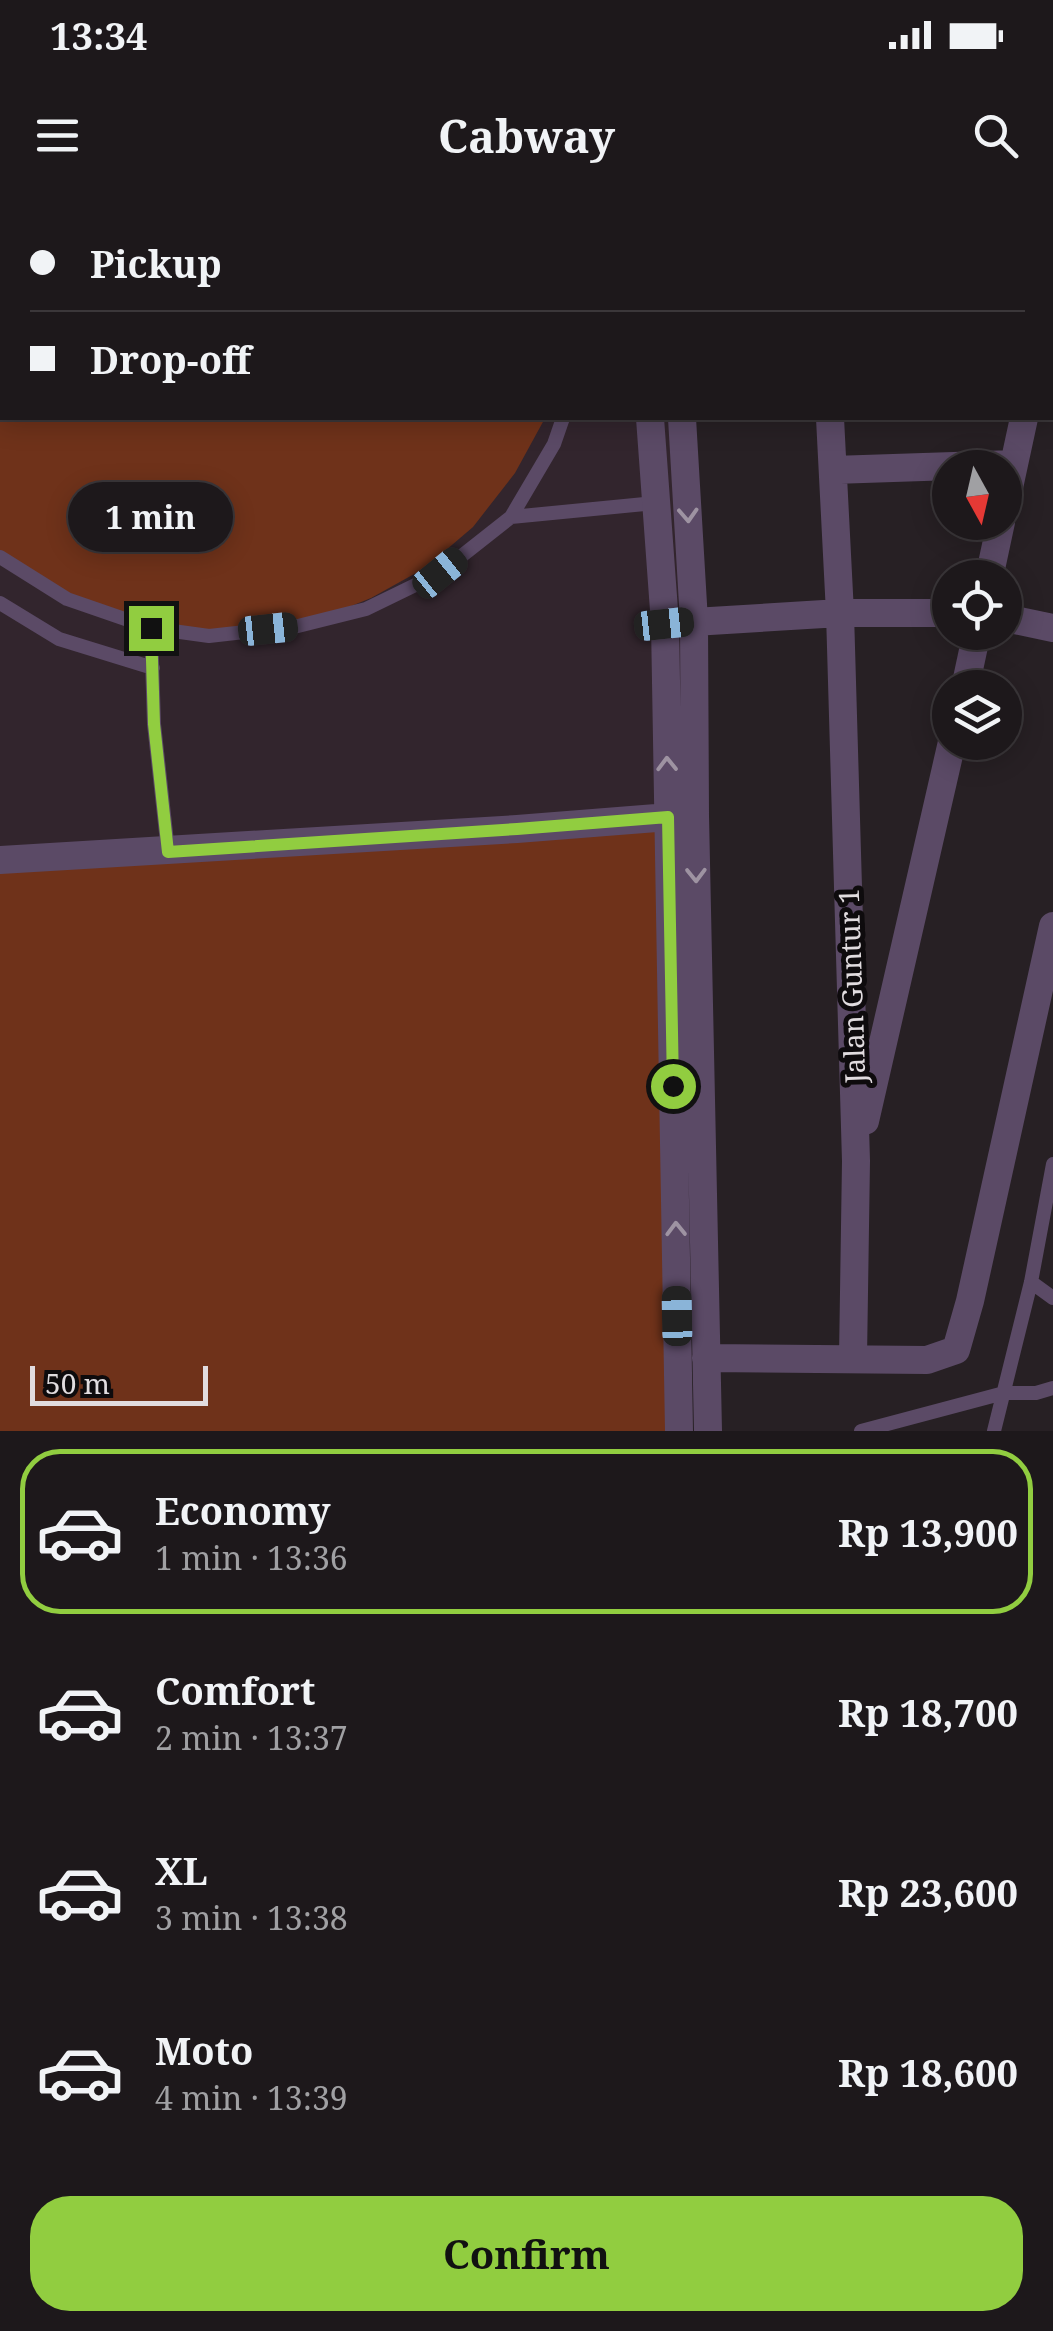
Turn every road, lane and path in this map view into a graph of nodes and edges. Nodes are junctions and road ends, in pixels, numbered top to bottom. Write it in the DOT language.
graph roads {
  1 [pos="562,420"];
  2 [pos="650,420"];
  3 [pos="682,420"];
  4 [pos="830,420"];
  5 [pos="1024,420"];
  6 [pos="1017,450"];
  7 [pos="932,467"];
  8 [pos="833,470"];
  9 [pos="655,504"];
  10 [pos="511,517"];
  11 [pos="0,558"];
  12 [pos="0,603"];
  13 [pos="840,613"];
  14 [pos="932,613"];
  15 [pos="694,621"];
  16 [pos="1022,622"];
  17 [pos="664,624"];
  18 [pos="151,628"];
  19 [pos="1053,628"];
  20 [pos="152,668"];
  21 [pos="948,760"];
  22 [pos="668,817"];
  23 [pos="168,852"];
  24 [pos="0,860"];
  25 [pos="1053,926"];
  26 [pos="856,1162"];
  27 [pos="1053,1164"];
  28 [pos="1032,1282"];
  29 [pos="1053,1298"];
  30 [pos="706,1358"];
  31 [pos="853,1358"];
  32 [pos="1053,1388"];
  33 [pos="1004,1394"];
  34 [pos="679,1431"];
  35 [pos="708,1431"];
  36 [pos="861,1431"];
  37 [pos="994,1431"];
  1 -- 10 [label="lane"];
  2 -- 9 [label="street"];
  3 -- 15 [label="street, one-way"];
  4 -- 8 [label="street, Jalan Guntur 1"];
  5 -- 6 [label="street"];
  7 -- 8 [label="street"];
  8 -- 13 [label="street, Jalan Guntur 1"];
  9 -- 10 [label="lane"];
  9 -- 17 [label="street"];
  10 -- 18 [label="lane"];
  11 -- 18 [label="lane"];
  12 -- 20 [label="lane"];
  13 -- 14 [label="street"];
  13 -- 15 [label="street"];
  13 -- 26 [label="street, Jalan Guntur 1"];
  15 -- 17 [label="street"];
  15 -- 30 [label="street, one-way"];
  16 -- 19 [label="street"];
  22 -- 17 [label="street, one-way"];
  18 -- 20 [label="lane"];
  20 -- 23 [label="lane"];
  21 -- 26 [label="street"];
  22 -- 23 [label="street"];
  34 -- 22 [label="street, one-way"];
  23 -- 24 [label="street"];
  25 -- 31 [label="street"];
  26 -- 31 [label="street, Jalan Guntur 1"];
  27 -- 28 [label="lane"];
  28 -- 29 [label="lane"];
  28 -- 33 [label="lane"];
  30 -- 31 [label="street"];
  30 -- 35 [label="street"];
  32 -- 33 [label="lane"];
  33 -- 36 [label="lane"];
  33 -- 37 [label="lane"];
}
